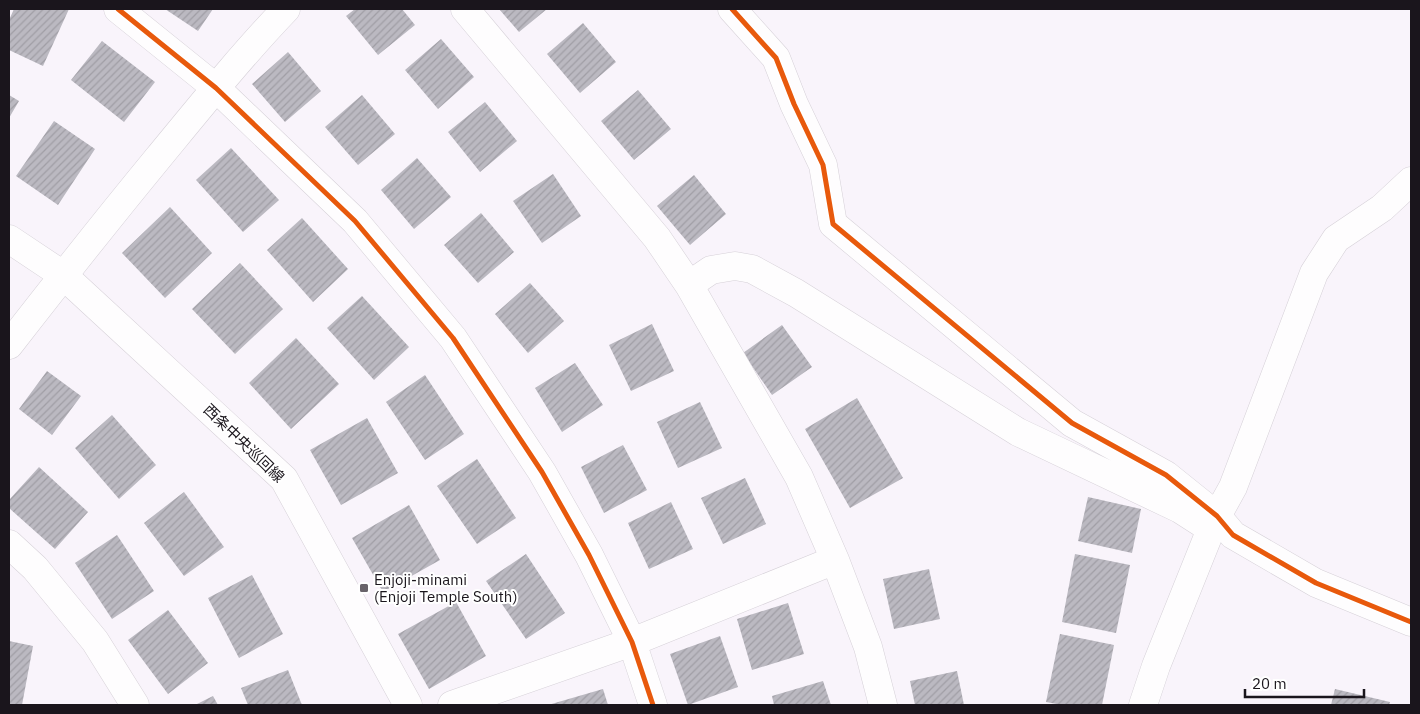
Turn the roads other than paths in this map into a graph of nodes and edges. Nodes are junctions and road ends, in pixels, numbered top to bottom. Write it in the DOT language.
graph roads {
  1 [pos="118,9"];
  2 [pos="286,9"];
  3 [pos="465,9"];
  4 [pos="732,9"];
  5 [pos="216,88"];
  6 [pos="1411,181"];
  7 [pos="9,239"];
  8 [pos="63,275"];
  9 [pos="689,285"];
  10 [pos="9,345"];
  11 [pos="1214,522"];
  12 [pos="9,544"];
  13 [pos="835,560"];
  14 [pos="1411,622"];
  15 [pos="632,642"];
  16 [pos="135,705"];
  17 [pos="408,705"];
  18 [pos="452,705"];
  19 [pos="653,705"];
  20 [pos="883,705"];
  21 [pos="1142,705"];
  1 -- 5 [label="street"];
  2 -- 5 [label="street"];
  3 -- 9 [label="street"];
  4 -- 11 [label="street"];
  5 -- 8 [label="street"];
  5 -- 15 [label="street"];
  6 -- 11 [label="street"];
  7 -- 8 [label="street, 西条中央巡回線"];
  8 -- 10 [label="street"];
  8 -- 17 [label="street, 西条中央巡回線"];
  9 -- 11 [label="street"];
  9 -- 13 [label="street"];
  11 -- 14 [label="street"];
  11 -- 21 [label="street"];
  12 -- 16 [label="street"];
  13 -- 15 [label="street"];
  13 -- 20 [label="street"];
  15 -- 18 [label="street"];
  15 -- 19 [label="street"];
}
